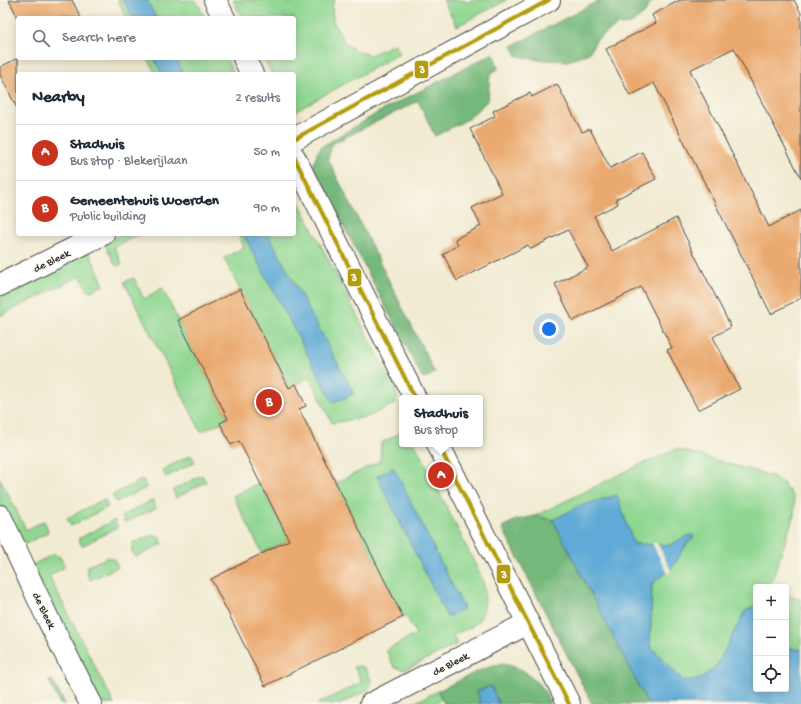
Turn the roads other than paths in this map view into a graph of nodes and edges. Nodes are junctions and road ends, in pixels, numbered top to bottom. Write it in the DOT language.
graph roads {
  1 [pos="215,0"];
  2 [pos="549,0"];
  3 [pos="223,16"];
  4 [pos="245,60"];
  5 [pos="251,72"];
  6 [pos="296,138"];
  7 [pos="296,161"];
  8 [pos="99,236"];
  9 [pos="0,285"];
  10 [pos="413,395"];
  11 [pos="440,447"];
  12 [pos="0,516"];
  13 [pos="528,623"];
  14 [pos="91,704"];
  15 [pos="371,704"];
  16 [pos="570,704"];
  1 -- 3 [label="street"];
  2 -- 6 [label="street"];
  4 -- 5 [label="street"];
  7 -- 10 [label="street"];
  8 -- 9 [label="street, de Bleek"];
  11 -- 13 [label="street"];
  12 -- 14 [label="street, de Bleek"];
  13 -- 15 [label="street, de Bleek"];
  13 -- 16 [label="street"];
}
